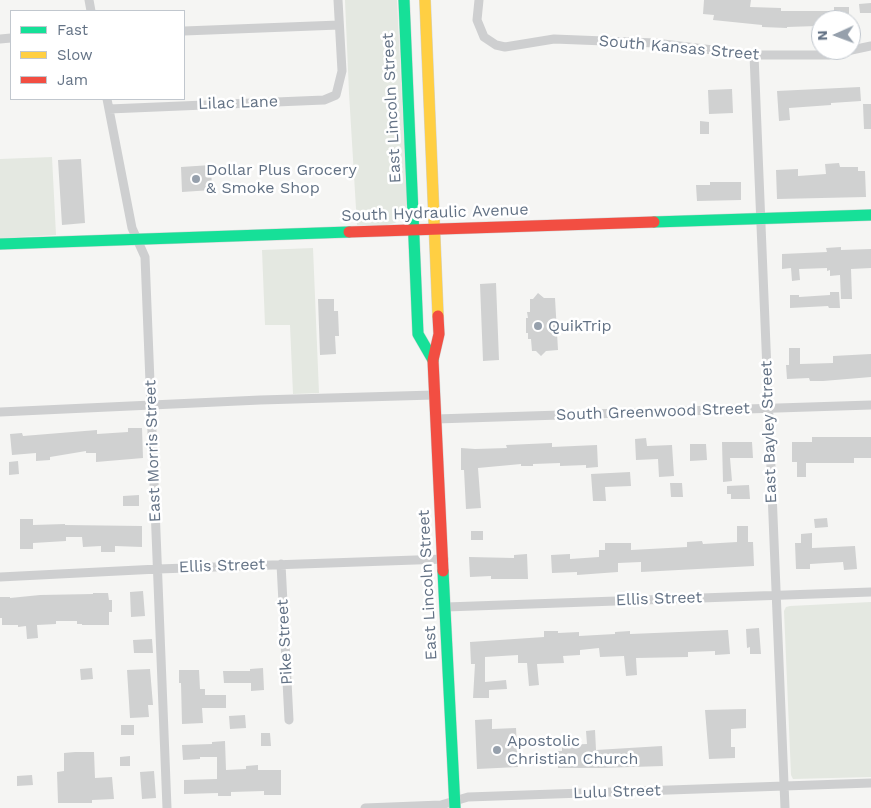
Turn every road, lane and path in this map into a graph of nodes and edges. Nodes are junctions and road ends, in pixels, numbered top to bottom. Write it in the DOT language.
graph roads {
  1 [pos="338,0"];
  2 [pos="404,0"];
  3 [pos="425,0"];
  4 [pos="479,0"];
  5 [pos="340,25"];
  6 [pos="185,31"];
  7 [pos="871,46"];
  8 [pos="754,55"];
  9 [pos="107,100"];
  10 [pos="109,109"];
  11 [pos="871,215"];
  12 [pos="762,219"];
  13 [pos="436,230"];
  14 [pos="414,231"];
  15 [pos="138,240"];
  16 [pos="0,244"];
  17 [pos="433,360"];
  18 [pos="434,395"];
  19 [pos="151,405"];
  20 [pos="871,405"];
  21 [pos="768,408"];
  22 [pos="0,412"];
  23 [pos="436,418"];
  24 [pos="444,559"];
  25 [pos="281,564"];
  26 [pos="158,569"];
  27 [pos="0,577"];
  28 [pos="871,592"];
  29 [pos="776,596"];
  30 [pos="446,607"];
  31 [pos="289,720"];
  32 [pos="871,783"];
  33 [pos="784,785"];
  34 [pos="455,804"];
  35 [pos="167,808"];
  36 [pos="365,808"];
  37 [pos="785,808"];
  1 -- 5 [label="street"];
  2 -- 14 [label="street, East Lincoln Street"];
  3 -- 13 [label="street, East Lincoln Street"];
  4 -- 8 [label="street, South Kansas Street"];
  5 -- 6 [label="street"];
  5 -- 10 [label="street, Lilac Lane"];
  7 -- 8 [label="street, South Kansas Street"];
  8 -- 12 [label="street, East Bayley Street"];
  9 -- 10 [label="street, East Morris Street"];
  10 -- 15 [label="street, East Morris Street"];
  11 -- 12 [label="street, South Hydraulic Avenue"];
  12 -- 13 [label="street, South Hydraulic Avenue"];
  12 -- 21 [label="street, East Bayley Street"];
  13 -- 14 [label="street, South Hydraulic Avenue"];
  13 -- 17 [label="street, East Lincoln Street"];
  14 -- 15 [label="street, South Hydraulic Avenue"];
  14 -- 17 [label="street, East Lincoln Street"];
  15 -- 16 [label="street, South Hydraulic Avenue"];
  15 -- 19 [label="street, East Morris Street"];
  17 -- 18 [label="street, East Lincoln Street"];
  18 -- 19 [label="street"];
  18 -- 23 [label="street, East Lincoln Street"];
  19 -- 22 [label="street"];
  19 -- 26 [label="street, East Morris Street"];
  20 -- 21 [label="street, South Greenwood Street"];
  21 -- 23 [label="street, South Greenwood Street"];
  21 -- 29 [label="street, East Bayley Street"];
  23 -- 24 [label="street, East Lincoln Street"];
  24 -- 25 [label="street, Ellis Street"];
  24 -- 30 [label="street, East Lincoln Street"];
  25 -- 26 [label="street, Ellis Street"];
  25 -- 31 [label="street, Pike Street"];
  26 -- 27 [label="street, Ellis Street"];
  26 -- 35 [label="street, East Morris Street"];
  28 -- 29 [label="street, Ellis Street"];
  29 -- 30 [label="street, Ellis Street"];
  29 -- 33 [label="street, East Bayley Street"];
  30 -- 34 [label="street, East Lincoln Street"];
  32 -- 33 [label="street, Lulu Street"];
  33 -- 34 [label="street, Lulu Street"];
  33 -- 37 [label="street, East Bayley Street"];
  34 -- 36 [label="street, Lulu Street"];
}
